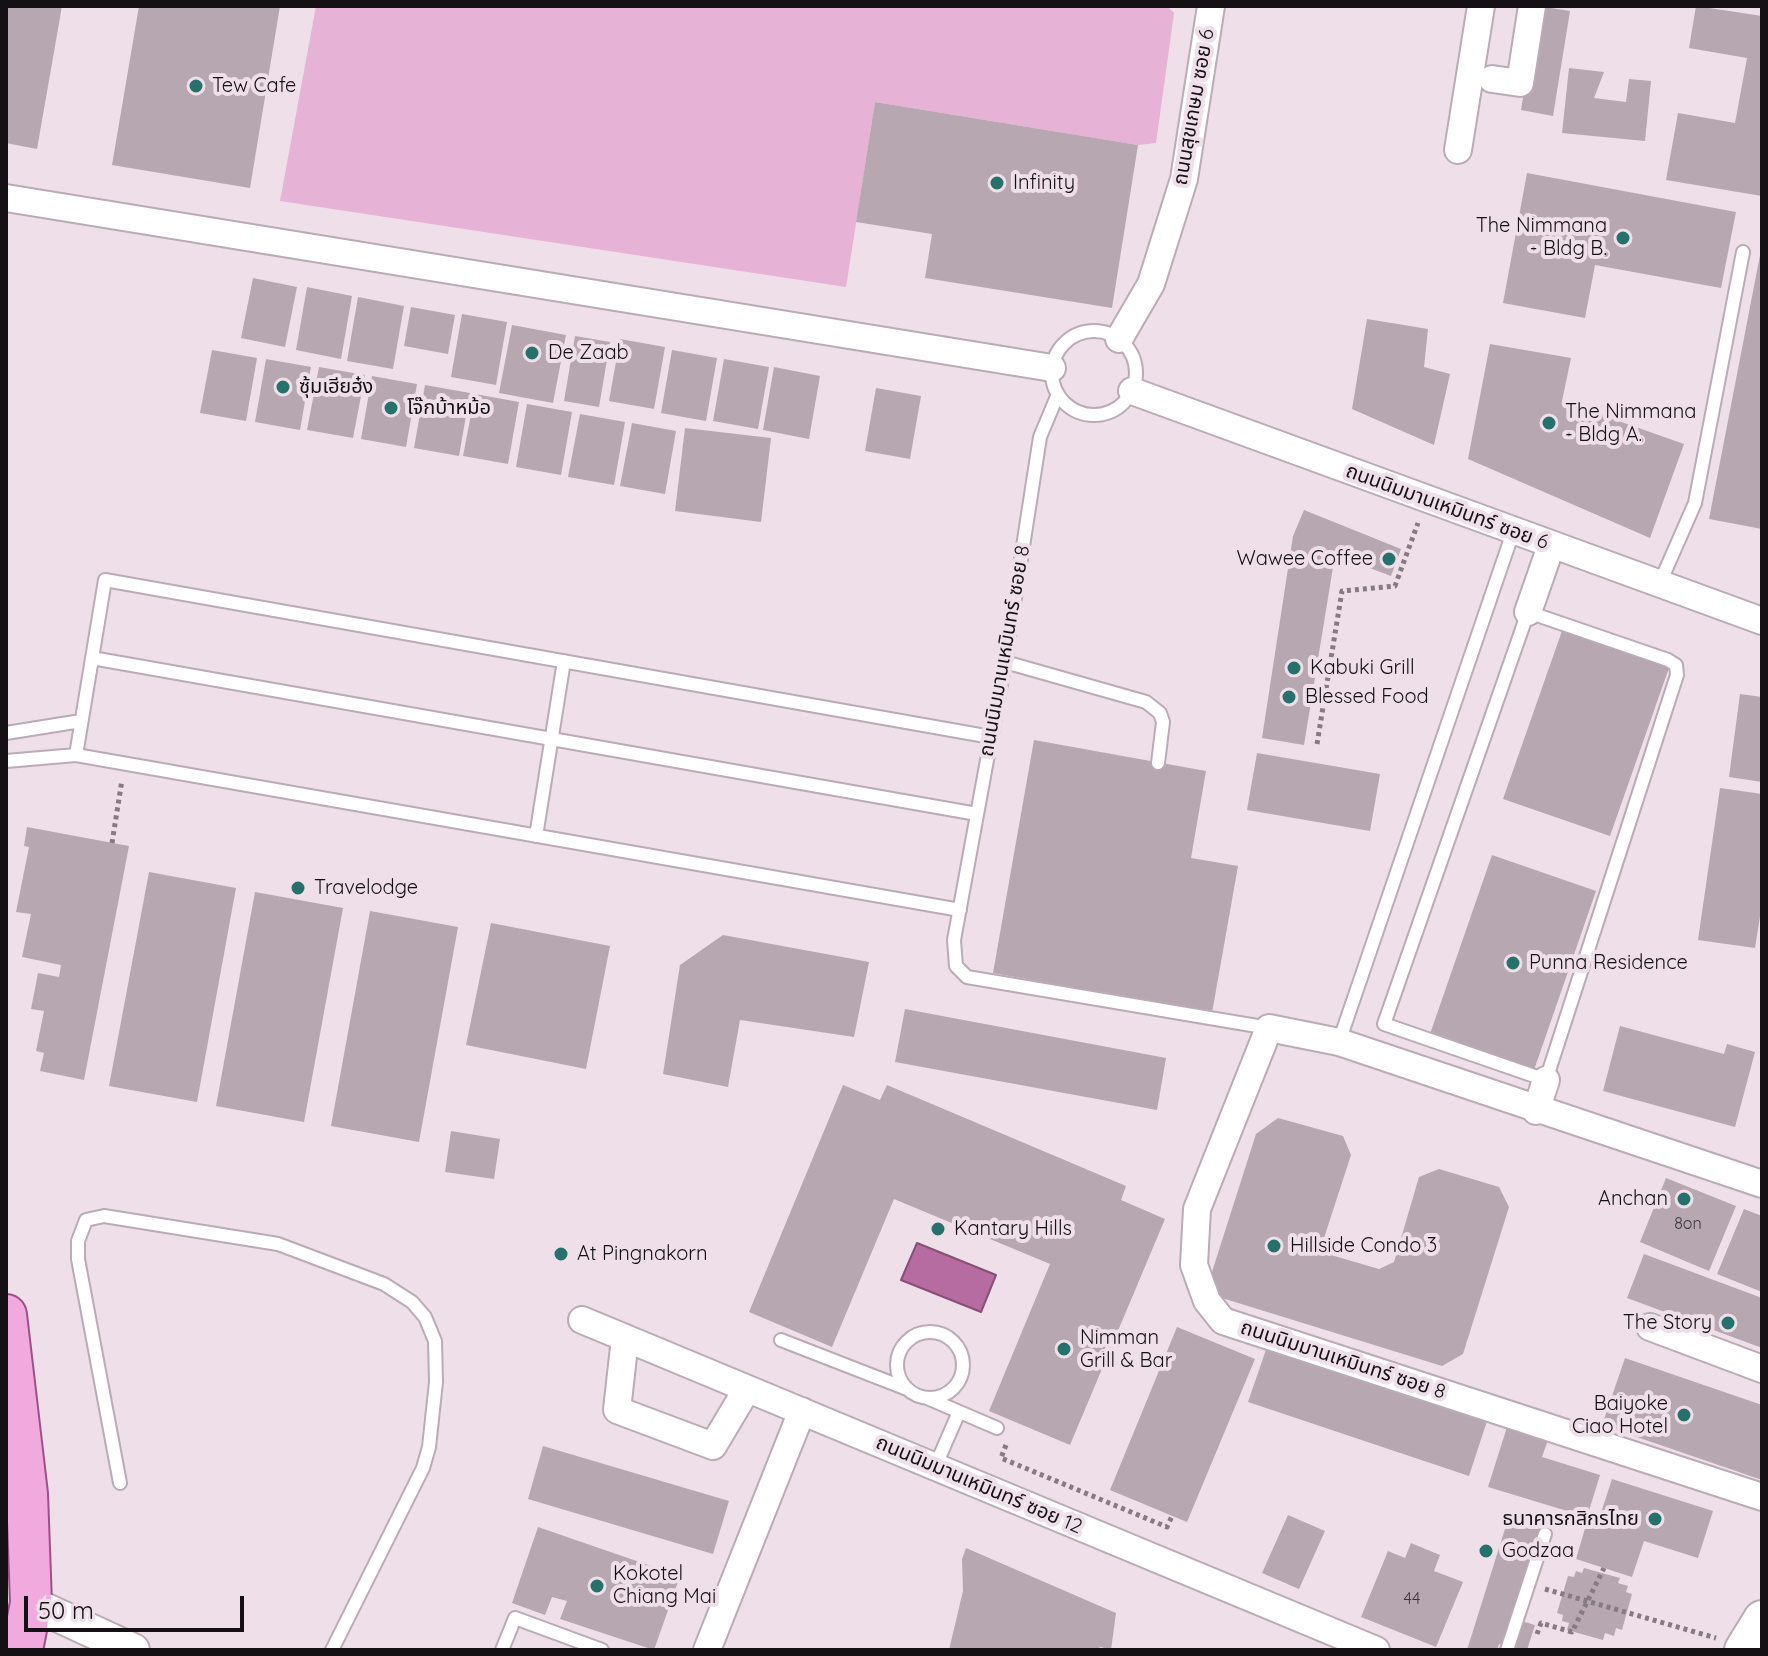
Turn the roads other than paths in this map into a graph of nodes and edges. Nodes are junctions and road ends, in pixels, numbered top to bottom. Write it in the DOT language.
graph roads {
  1 [pos="1211,6"];
  2 [pos="1481,6"];
  3 [pos="1532,6"];
  4 [pos="1492,79"];
  5 [pos="1458,150"];
  6 [pos="6,198"];
  7 [pos="1743,252"];
  8 [pos="1119,339"];
  9 [pos="1052,368"];
  10 [pos="1132,391"];
  11 [pos="1058,394"];
  12 [pos="1513,532"];
  13 [pos="1551,546"];
  14 [pos="1658,585"];
  15 [pos="1528,612"];
  16 [pos="1762,621"];
  17 [pos="92,658"];
  18 [pos="564,661"];
  19 [pos="1005,662"];
  20 [pos="81,721"];
  21 [pos="6,733"];
  22 [pos="991,737"];
  23 [pos="552,739"];
  24 [pos="76,755"];
  25 [pos="6,761"];
  26 [pos="1158,763"];
  27 [pos="977,814"];
  28 [pos="536,836"];
  29 [pos="960,910"];
  30 [pos="1269,1028"];
  31 [pos="1339,1042"];
  32 [pos="1546,1080"];
  33 [pos="1536,1111"];
  34 [pos="1762,1184"];
  35 [pos="6,1315"];
  36 [pos="582,1320"];
  37 [pos="1650,1327"];
  38 [pos="625,1338"];
  39 [pos="781,1340"];
  40 [pos="1762,1369"];
  41 [pos="747,1389"];
  42 [pos="907,1389"];
  43 [pos="925,1398"];
  44 [pos="802,1411"];
  45 [pos="959,1412"];
  46 [pos="997,1428"];
  47 [pos="935,1467"];
  48 [pos="120,1483"];
  49 [pos="1762,1497"];
  50 [pos="1545,1534"];
  51 [pos="18,1597"];
  52 [pos="22,1650"];
  53 [pos="133,1650"];
  54 [pos="332,1650"];
  55 [pos="502,1650"];
  56 [pos="602,1650"];
  57 [pos="707,1650"];
  58 [pos="1376,1650"];
  59 [pos="1507,1650"];
  1 -- 8 [label="street, ถนนสุขเกษม ซอย 6"];
  2 -- 5 [label="street"];
  3 -- 4 [label="street"];
  6 -- 9 [label="street"];
  7 -- 14 [label="lane"];
  8 -- 9 [label="lane"];
  8 -- 10 [label="lane"];
  9 -- 11 [label="lane"];
  10 -- 11 [label="lane"];
  10 -- 12 [label="street, ถนนนิมมานเหมินทร์ ซอย 6"];
  11 -- 19 [label="lane, ถนนนิมมานเหมินทร์ ซอย 8"];
  12 -- 13 [label="street, ถนนนิมมานเหมินทร์ ซอย 6"];
  12 -- 31 [label="lane"];
  13 -- 14 [label="street, ถนนนิมมานเหมินทร์ ซอย 6"];
  13 -- 15 [label="street"];
  14 -- 16 [label="street, ถนนนิมมานเหมินทร์ ซอย 6"];
  15 -- 32 [label="lane"];
  15 -- 32 [label="lane"];
  17 -- 18 [label="lane"];
  17 -- 20 [label="lane"];
  17 -- 23 [label="lane"];
  18 -- 22 [label="lane"];
  18 -- 23 [label="lane"];
  19 -- 22 [label="lane, ถนนนิมมานเหมินทร์ ซอย 8"];
  19 -- 26 [label="lane"];
  20 -- 21 [label="lane"];
  20 -- 24 [label="lane"];
  22 -- 27 [label="lane, ถนนนิมมานเหมินทร์ ซอย 8"];
  23 -- 27 [label="lane"];
  23 -- 28 [label="lane"];
  24 -- 25 [label="lane"];
  24 -- 28 [label="lane"];
  27 -- 29 [label="lane, ถนนนิมมานเหมินทร์ ซอย 8"];
  28 -- 29 [label="lane"];
  29 -- 30 [label="lane, ถนนนิมมานเหมินทร์ ซอย 8"];
  30 -- 31 [label="street"];
  30 -- 49 [label="street, ถนนนิมมานเหมินทร์ ซอย 8"];
  31 -- 33 [label="street"];
  32 -- 33 [label="street"];
  33 -- 34 [label="street"];
  35 -- 51 [label="main road"];
  36 -- 38 [label="street, ถนนนิมมานเหมินทร์ ซอย 12"];
  37 -- 40 [label="street"];
  38 -- 41 [label="street, ถนนนิมมานเหมินทร์ ซอย 12"];
  38 -- 41 [label="street"];
  39 -- 42 [label="lane"];
  41 -- 44 [label="street, ถนนนิมมานเหมินทร์ ซอย 12"];
  42 -- 43 [label="lane"];
  42 -- 43 [label="lane"];
  43 -- 45 [label="lane"];
  44 -- 47 [label="street, ถนนนิมมานเหมินทร์ ซอย 12"];
  44 -- 57 [label="street"];
  45 -- 46 [label="lane"];
  45 -- 47 [label="lane"];
  47 -- 58 [label="street, ถนนนิมมานเหมินทร์ ซอย 12"];
  48 -- 54 [label="lane"];
  50 -- 59 [label="lane"];
  51 -- 52 [label="main road"];
  51 -- 53 [label="street"];
  55 -- 56 [label="lane"];
}
